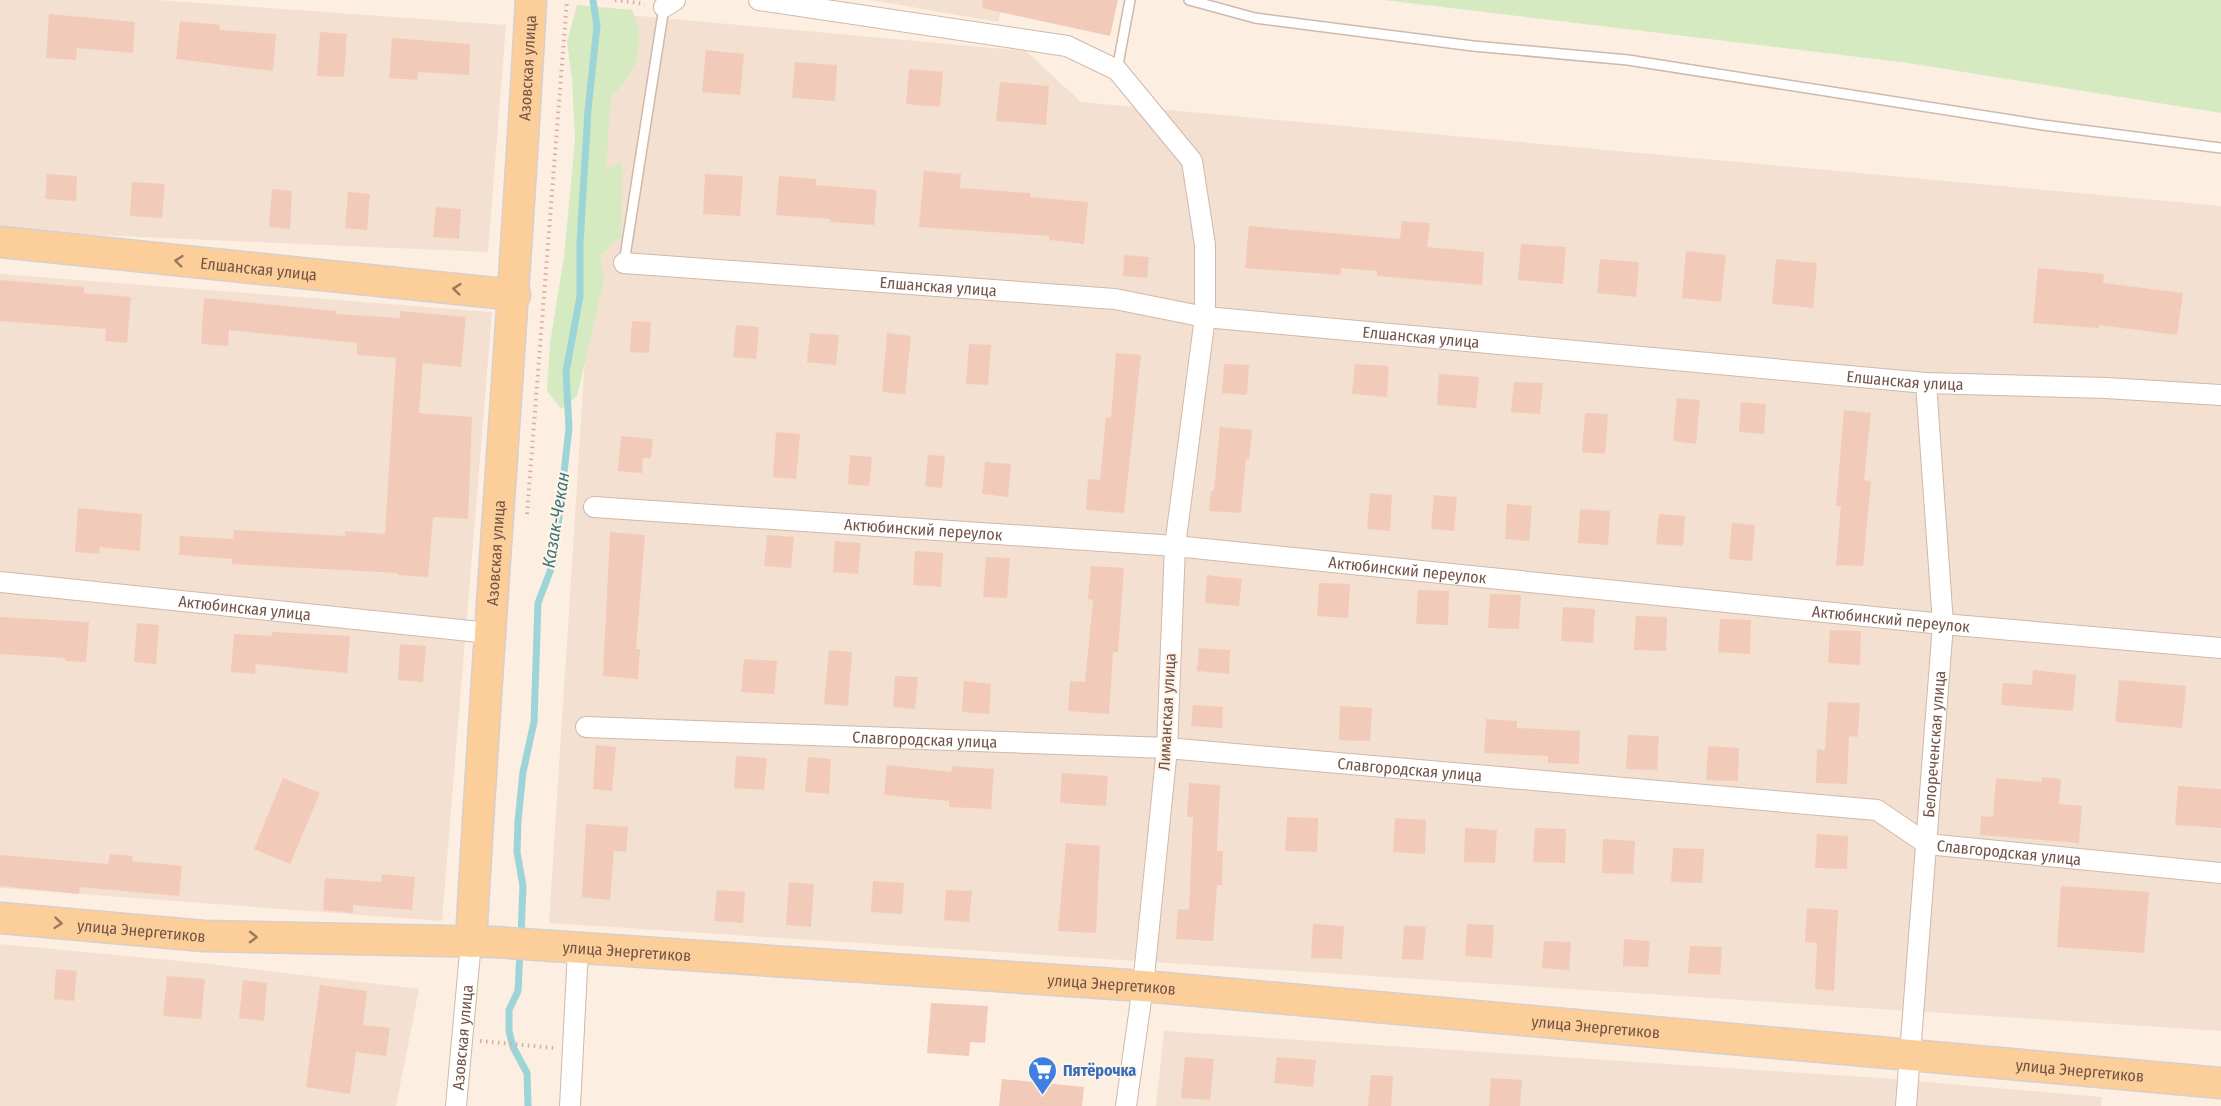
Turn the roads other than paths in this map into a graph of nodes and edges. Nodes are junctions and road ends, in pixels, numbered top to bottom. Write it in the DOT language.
graph roads {
  1 [pos="531,0"];
  2 [pos="759,0"];
  3 [pos="1130,0"];
  4 [pos="1189,0"];
  5 [pos="669,4"];
  6 [pos="1117,70"];
  7 [pos="2221,148"];
  8 [pos="0,242"];
  9 [pos="624,263"];
  10 [pos="515,295"];
  11 [pos="1205,317"];
  12 [pos="1926,383"];
  13 [pos="2221,395"];
  14 [pos="594,507"];
  15 [pos="1175,546"];
  16 [pos="0,582"];
  17 [pos="1943,624"];
  18 [pos="489,633"];
  19 [pos="2221,648"];
  20 [pos="586,727"];
  21 [pos="1167,748"];
  22 [pos="1927,844"];
  23 [pos="2221,873"];
  24 [pos="0,918"];
  25 [pos="482,942"];
  26 [pos="567,949"];
  27 [pos="1143,986"];
  28 [pos="1910,1054"];
  29 [pos="2221,1083"];
  30 [pos="456,1106"];
  31 [pos="570,1106"];
  32 [pos="1126,1106"];
  33 [pos="1906,1106"];
  1 -- 10 [label="main road, Азовская улица"];
  2 -- 6 [label="street"];
  3 -- 6 [label="lane"];
  4 -- 7 [label="lane"];
  5 -- 9 [label="lane"];
  6 -- 11 [label="street, Лиманская улица"];
  10 -- 8 [label="main road, Елшанская улица, one-way"];
  9 -- 11 [label="street, Елшанская улица"];
  10 -- 18 [label="main road, Азовская улица"];
  11 -- 12 [label="street, Елшанская улица"];
  11 -- 15 [label="street, Лиманская улица"];
  12 -- 13 [label="street, Елшанская улица"];
  12 -- 17 [label="street, Белореченская улица"];
  14 -- 15 [label="street, Актюбинский переулок"];
  15 -- 17 [label="street, Актюбинский переулок"];
  15 -- 21 [label="street, Лиманская улица"];
  16 -- 18 [label="street, Актюбинская улица"];
  17 -- 19 [label="street, Актюбинский переулок"];
  17 -- 22 [label="street, Белореченская улица"];
  18 -- 25 [label="main road, Азовская улица"];
  20 -- 21 [label="street, Славгородская улица"];
  21 -- 22 [label="street, Славгородская улица"];
  21 -- 27 [label="street, Лиманская улица"];
  22 -- 23 [label="street, Славгородская улица"];
  22 -- 28 [label="street, Белореченская улица"];
  24 -- 25 [label="main road, улица Энергетиков, one-way"];
  25 -- 26 [label="main road, улица Энергетиков"];
  25 -- 30 [label="street, Азовская улица"];
  26 -- 27 [label="main road, улица Энергетиков"];
  26 -- 31 [label="street"];
  27 -- 28 [label="main road, улица Энергетиков"];
  27 -- 32 [label="street, Лиманская улица"];
  28 -- 29 [label="main road, улица Энергетиков"];
  28 -- 33 [label="street, Белореченская улица"];
}
